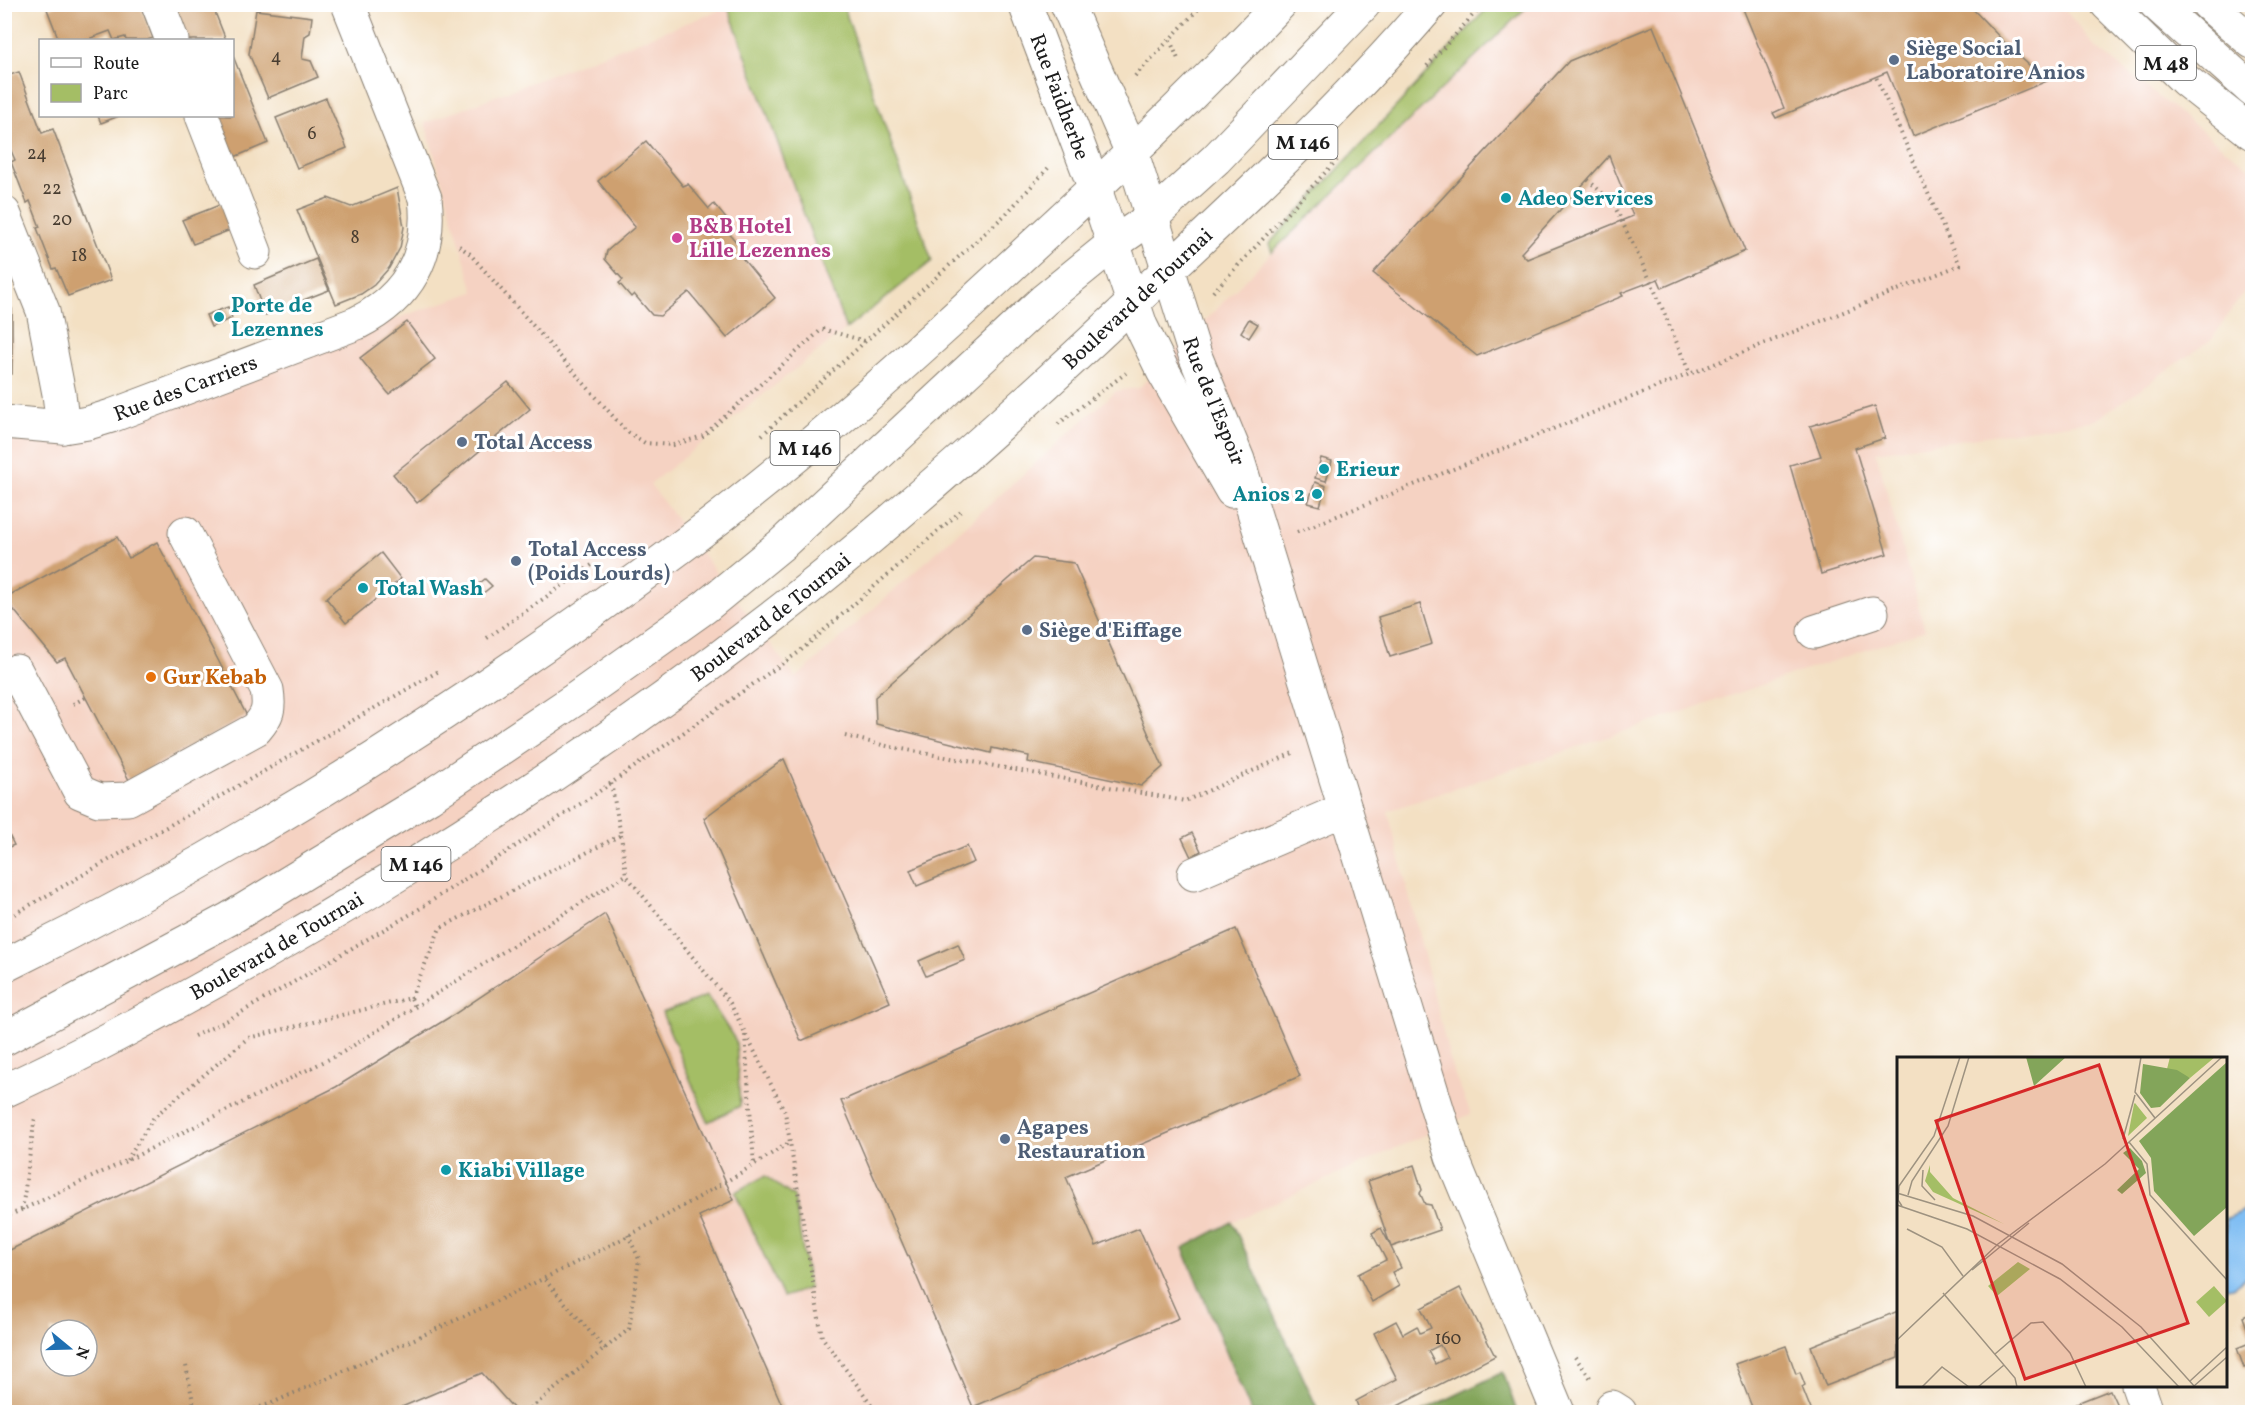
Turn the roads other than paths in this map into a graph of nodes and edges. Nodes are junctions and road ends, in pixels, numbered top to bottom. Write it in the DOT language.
graph roads {
  1 [pos="158,4"];
  2 [pos="348,4"];
  3 [pos="1025,4"];
  4 [pos="1067,4"];
  5 [pos="1280,4"];
  6 [pos="1364,4"];
  7 [pos="1431,4"];
  8 [pos="2107,4"];
  9 [pos="2156,4"];
  10 [pos="2208,4"];
  11 [pos="172,39"];
  12 [pos="2253,42"];
  13 [pos="2253,90"];
  14 [pos="202,117"];
  15 [pos="2253,133"];
  16 [pos="1132,153"];
  17 [pos="1095,189"];
  18 [pos="4,213"];
  19 [pos="1152,217"];
  20 [pos="1113,244"];
  21 [pos="255,252"];
  22 [pos="1168,271"];
  23 [pos="1132,304"];
  24 [pos="4,422"];
  25 [pos="63,427"];
  26 [pos="185,533"];
  27 [pos="1262,545"];
  28 [pos="1872,613"];
  29 [pos="1814,632"];
  30 [pos="16,671"];
  31 [pos="1345,809"];
  32 [pos="1194,874"];
  33 [pos="4,966"];
  34 [pos="4,1039"];
  35 [pos="4,1091"];
  36 [pos="2138,1387"];
  37 [pos="1558,1413"];
  38 [pos="2147,1413"];
  1 -- 11 [label="main road"];
  2 -- 25 [label="main road, Rue des Carriers"];
  3 -- 17 [label="main road, Rue Faidherbe"];
  4 -- 16 [label="main road, Rue Faidherbe"];
  5 -- 16 [label="main road, M 146"];
  6 -- 19 [label="main road"];
  7 -- 22 [label="main road, Boulevard de Tournai / M 146"];
  8 -- 15 [label="main road, M 48"];
  9 -- 13 [label="main road, M 48"];
  10 -- 12 [label="main road"];
  14 -- 21 [label="main road"];
  16 -- 17 [label="main road, M 146"];
  16 -- 19 [label="main road, Rue Faidherbe"];
  17 -- 20 [label="main road, Rue Faidherbe"];
  17 -- 33 [label="main road, M 146"];
  18 -- 25 [label="main road"];
  19 -- 20 [label="main road"];
  19 -- 22 [label="main road, Rue de l'Espoir"];
  20 -- 23 [label="main road, Rue de l'Espoir"];
  20 -- 34 [label="main road"];
  22 -- 23 [label="main road, Boulevard de Tournai / M 146"];
  22 -- 27 [label="main road, Rue de l'Espoir"];
  23 -- 27 [label="main road, Rue de l'Espoir"];
  23 -- 35 [label="main road, Boulevard de Tournai / M 146"];
  24 -- 25 [label="main road, Rue des Carriers"];
  26 -- 30 [label="main road"];
  27 -- 31 [label="main road"];
  28 -- 29 [label="main road"];
  31 -- 32 [label="main road"];
  31 -- 37 [label="main road"];
  36 -- 38 [label="main road"];
}
